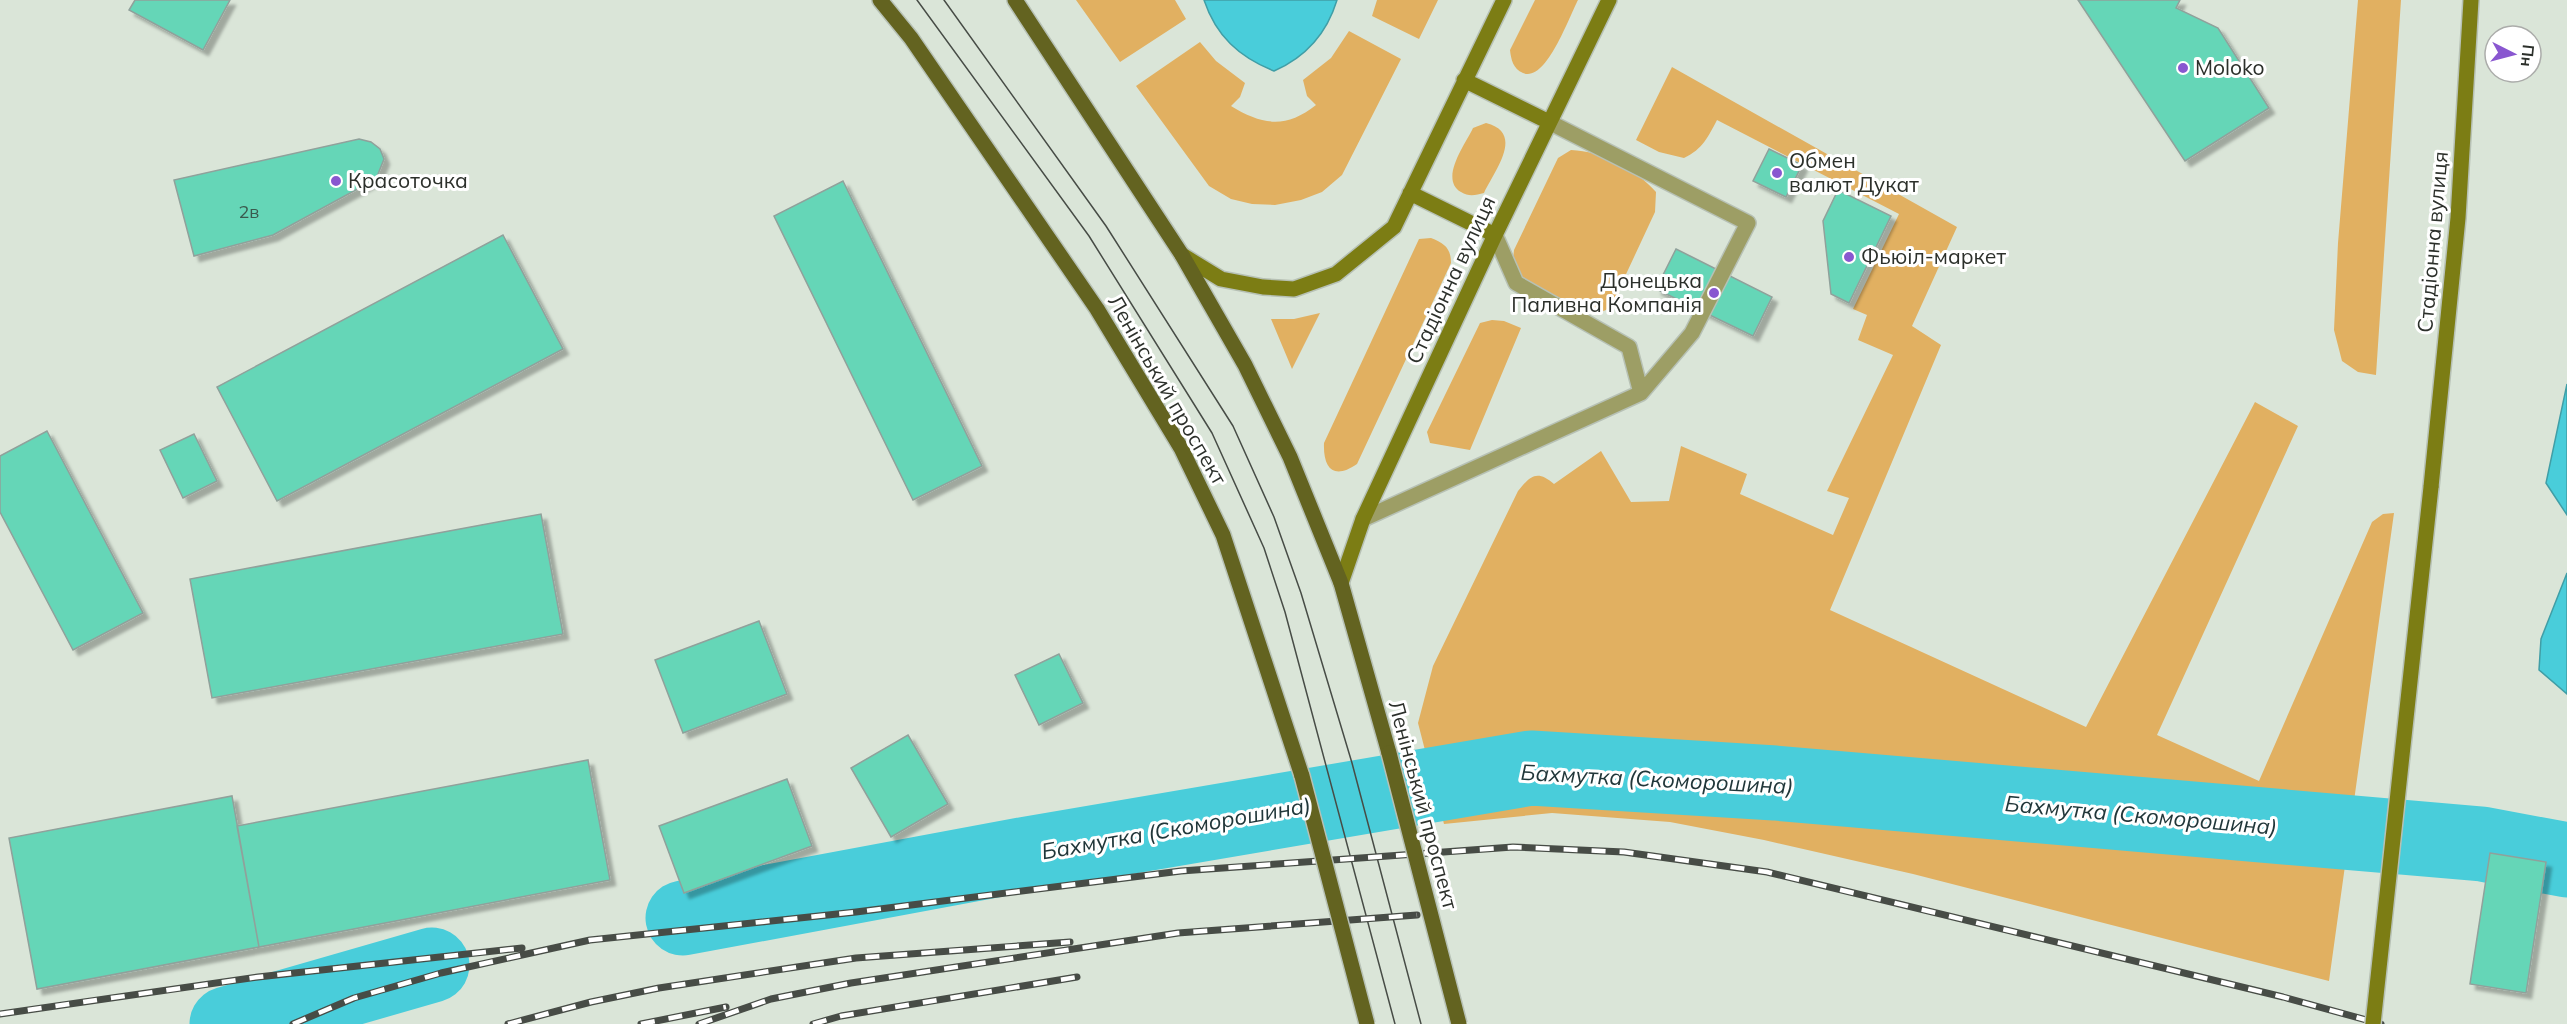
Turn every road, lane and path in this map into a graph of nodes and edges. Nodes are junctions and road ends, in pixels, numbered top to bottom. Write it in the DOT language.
graph roads {
  1 [pos="880,0"];
  2 [pos="1015,0"];
  3 [pos="1504,0"];
  4 [pos="1609,0"];
  5 [pos="2471,0"];
  6 [pos="1464,80"];
  7 [pos="1549,122"];
  8 [pos="1410,193"];
  9 [pos="1495,235"];
  10 [pos="1182,255"];
  11 [pos="1641,393"];
  12 [pos="1363,519"];
  13 [pos="1341,583"];
  14 [pos="1367,1024"];
  15 [pos="1459,1024"];
  16 [pos="2373,1024"];
  1 -- 14 [label="main road, Ленінський проспект, bridge"];
  2 -- 10 [label="main road, Ленінський проспект"];
  3 -- 6 [label="street"];
  4 -- 7 [label="street, Стадіонна вулиця"];
  5 -- 16 [label="street, Стадіонна вулиця, bridge"];
  6 -- 7 [label="street"];
  6 -- 8 [label="street"];
  7 -- 9 [label="street, Стадіонна вулиця"];
  7 -- 11 [label="lane"];
  8 -- 9 [label="street"];
  8 -- 10 [label="street"];
  9 -- 11 [label="lane"];
  9 -- 12 [label="street, Стадіонна вулиця"];
  10 -- 13 [label="main road, Ленінський проспект"];
  11 -- 12 [label="lane"];
  12 -- 13 [label="street, Стадіонна вулиця"];
  13 -- 15 [label="main road, Ленінський проспект, bridge"];
}
